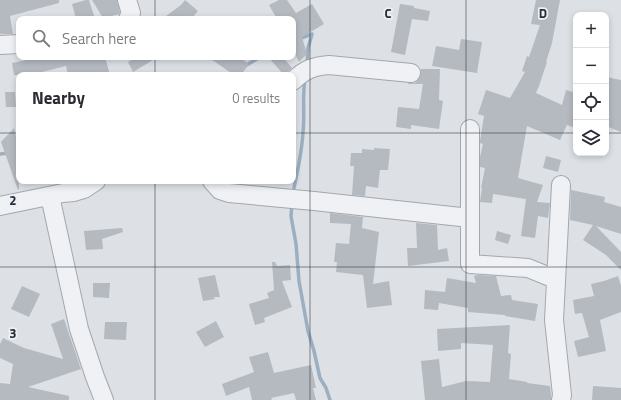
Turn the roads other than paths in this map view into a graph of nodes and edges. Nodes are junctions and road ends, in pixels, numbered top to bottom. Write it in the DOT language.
graph roads {
  1 [pos="127,0"];
  2 [pos="130,16"];
  3 [pos="16,44"];
  4 [pos="0,45"];
  5 [pos="411,73"];
  6 [pos="296,79"];
  7 [pos="470,129"];
  8 [pos="92,184"];
  9 [pos="215,184"];
  10 [pos="561,185"];
  11 [pos="50,196"];
  12 [pos="0,206"];
  13 [pos="470,218"];
  14 [pos="555,279"];
  15 [pos="104,400"];
  16 [pos="561,400"];
  1 -- 2 [label="street"];
  3 -- 4 [label="street"];
  5 -- 6 [label="street"];
  7 -- 13 [label="street"];
  8 -- 11 [label="street"];
  9 -- 13 [label="street"];
  10 -- 14 [label="street"];
  11 -- 12 [label="street"];
  11 -- 15 [label="street"];
  13 -- 14 [label="street"];
  14 -- 16 [label="street"];
}
